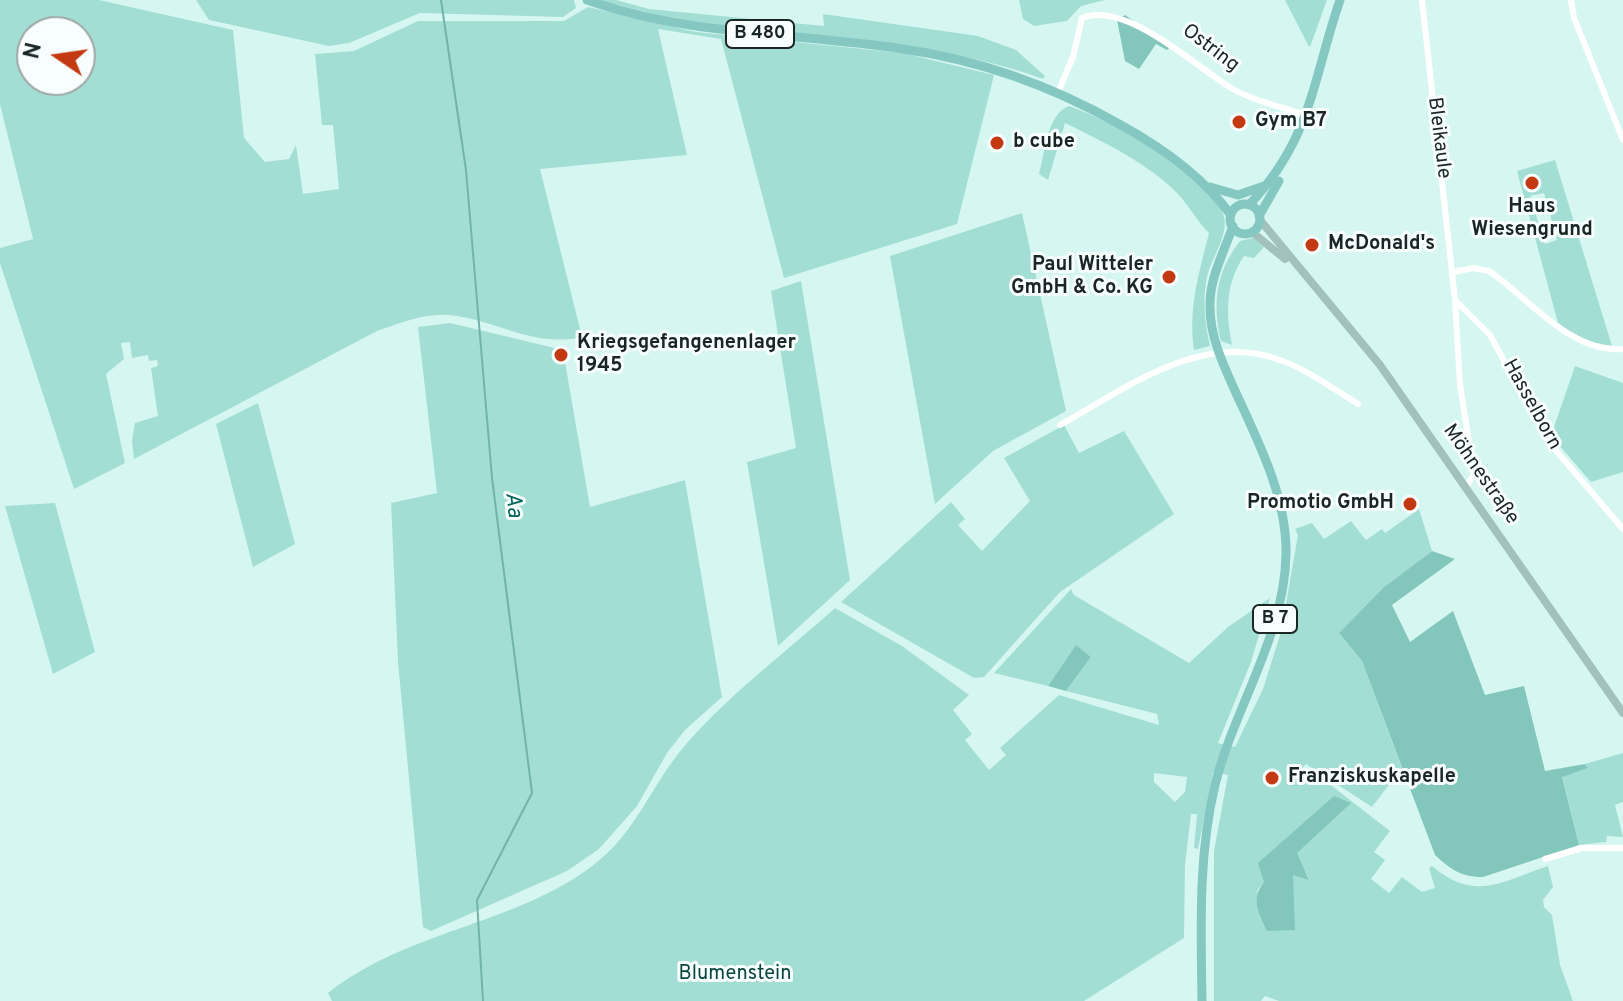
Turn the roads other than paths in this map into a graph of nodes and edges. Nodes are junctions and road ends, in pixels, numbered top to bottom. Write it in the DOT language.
graph roads {
  1 [pos="587,0"];
  2 [pos="1340,0"];
  3 [pos="1422,0"];
  4 [pos="1571,0"];
  5 [pos="1110,7"];
  6 [pos="1135,15"];
  7 [pos="1058,92"];
  8 [pos="1306,115"];
  9 [pos="1622,135"];
  10 [pos="1288,159"];
  11 [pos="1270,182"];
  12 [pos="1205,184"];
  13 [pos="1216,194"];
  14 [pos="1244,205"];
  15 [pos="1231,215"];
  16 [pos="1260,218"];
  17 [pos="1242,230"];
  18 [pos="1295,268"];
  19 [pos="1455,274"];
  20 [pos="1455,300"];
  21 [pos="1623,349"];
  22 [pos="1218,351"];
  23 [pos="1358,404"];
  24 [pos="1060,425"];
  25 [pos="1466,487"];
  26 [pos="1623,529"];
  27 [pos="1623,713"];
  28 [pos="1623,848"];
  29 [pos="1545,859"];
  30 [pos="1202,1001"];
  1 -- 7 [label="main road, B 480"];
  2 -- 8 [label="main road, B 7"];
  3 -- 19 [label="street, Bleikaule"];
  4 -- 9 [label="street"];
  5 -- 7 [label="street"];
  6 -- 8 [label="street, Ostring"];
  7 -- 12 [label="main road, B 480"];
  8 -- 10 [label="main road, B 7"];
  10 -- 11 [label="main road, B 7"];
  10 -- 16 [label="main road, B 7"];
  11 -- 12 [label="main road"];
  11 -- 14 [label="main road, B 7"];
  12 -- 13 [label="main road, B 480"];
  13 -- 14 [label="main road, B 480"];
  13 -- 15 [label="main road, B 480"];
  14 -- 15 [label="main road, B 7"];
  14 -- 16 [label="main road"];
  15 -- 17 [label="main road"];
  16 -- 17 [label="main road, B 7"];
  16 -- 18 [label="street, Möhnestraße"];
  17 -- 18 [label="street, Möhnestraße"];
  17 -- 22 [label="main road, B 7"];
  18 -- 25 [label="street, Möhnestraße"];
  19 -- 20 [label="street"];
  19 -- 21 [label="street"];
  20 -- 25 [label="street"];
  20 -- 26 [label="street, Hasselborn"];
  22 -- 23 [label="street"];
  22 -- 24 [label="street"];
  22 -- 30 [label="main road, B 7"];
  25 -- 27 [label="street, Möhnestraße"];
  28 -- 29 [label="street"];
}
